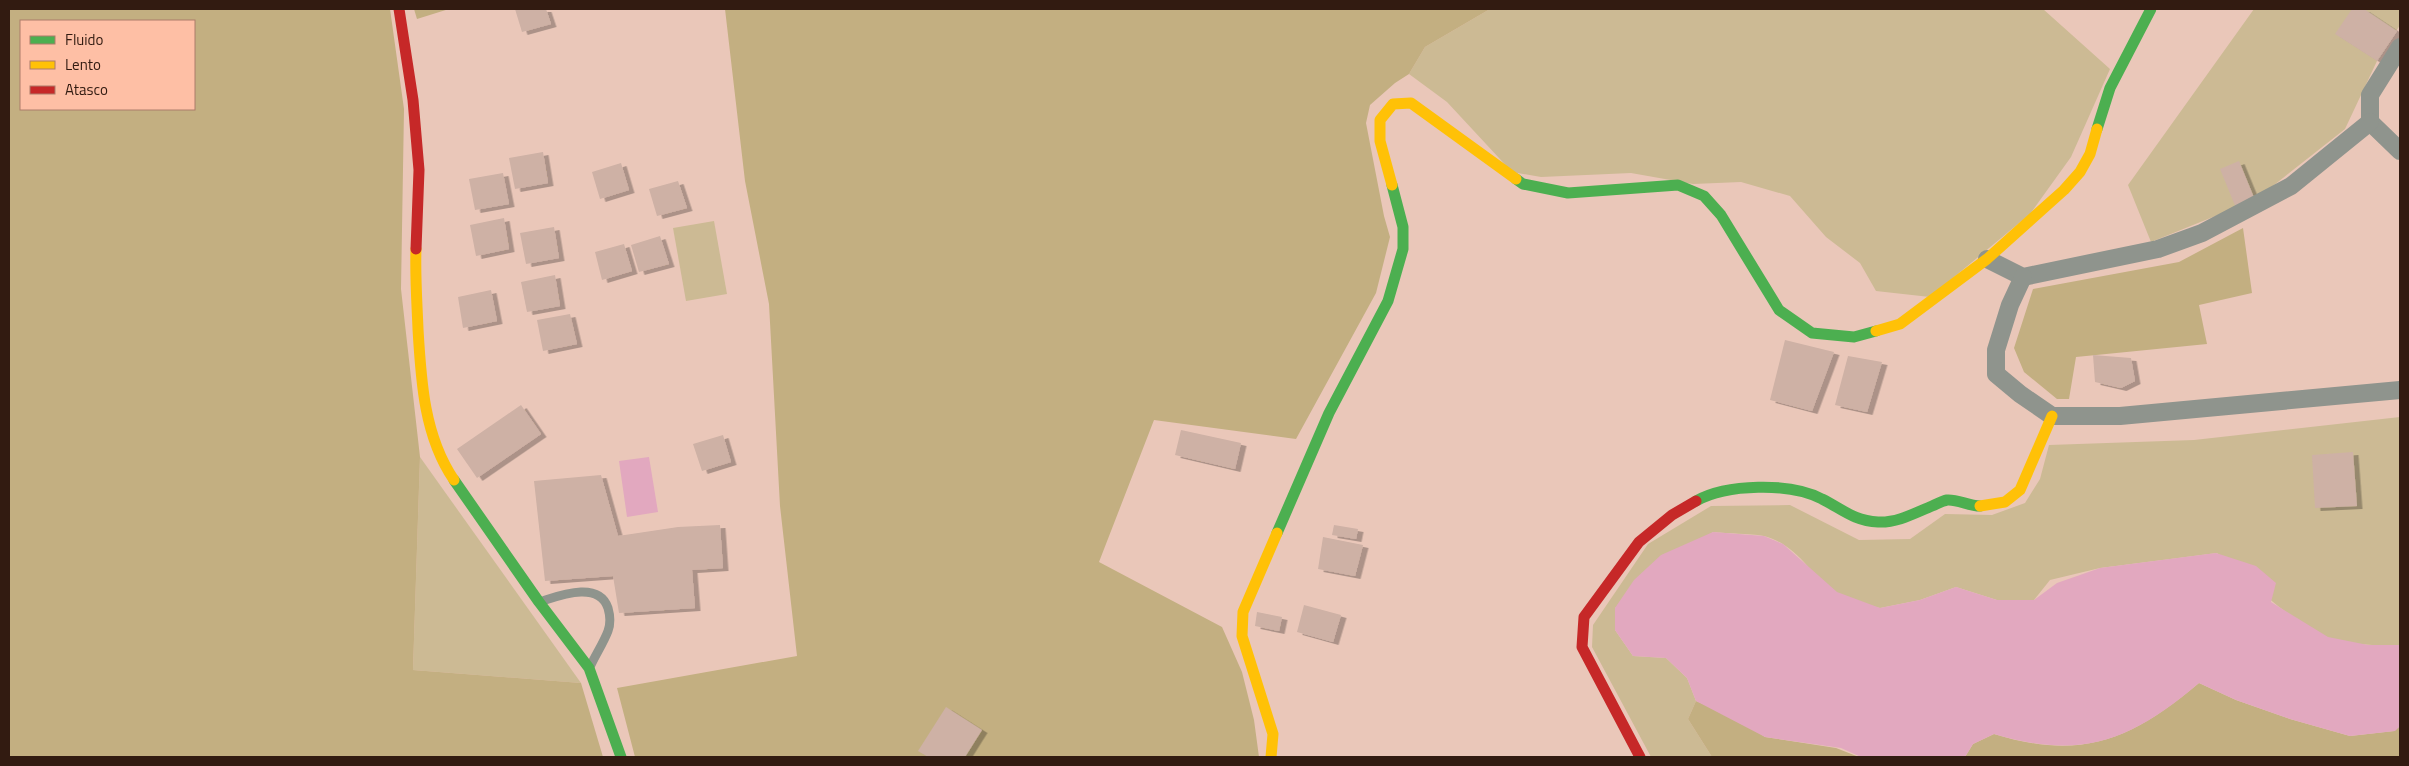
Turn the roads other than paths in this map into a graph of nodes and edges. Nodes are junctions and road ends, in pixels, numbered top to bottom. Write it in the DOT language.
graph roads {
  1 [pos="400,9"];
  2 [pos="2151,9"];
  3 [pos="2400,47"];
  4 [pos="2370,122"];
  5 [pos="2400,151"];
  6 [pos="1987,259"];
  7 [pos="2023,277"];
  8 [pos="2400,390"];
  9 [pos="2052,416"];
  10 [pos="539,602"];
  11 [pos="589,668"];
  12 [pos="621,757"];
  13 [pos="1271,757"];
  14 [pos="1640,757"];
  1 -- 10 [label="street"];
  2 -- 6 [label="street"];
  3 -- 4 [label="street"];
  4 -- 5 [label="street"];
  4 -- 7 [label="street"];
  6 -- 7 [label="street"];
  6 -- 13 [label="street"];
  7 -- 9 [label="street"];
  8 -- 9 [label="street"];
  9 -- 14 [label="street"];
  10 -- 11 [label="street"];
  10 -- 11 [label="lane"];
  11 -- 12 [label="street"];
}
